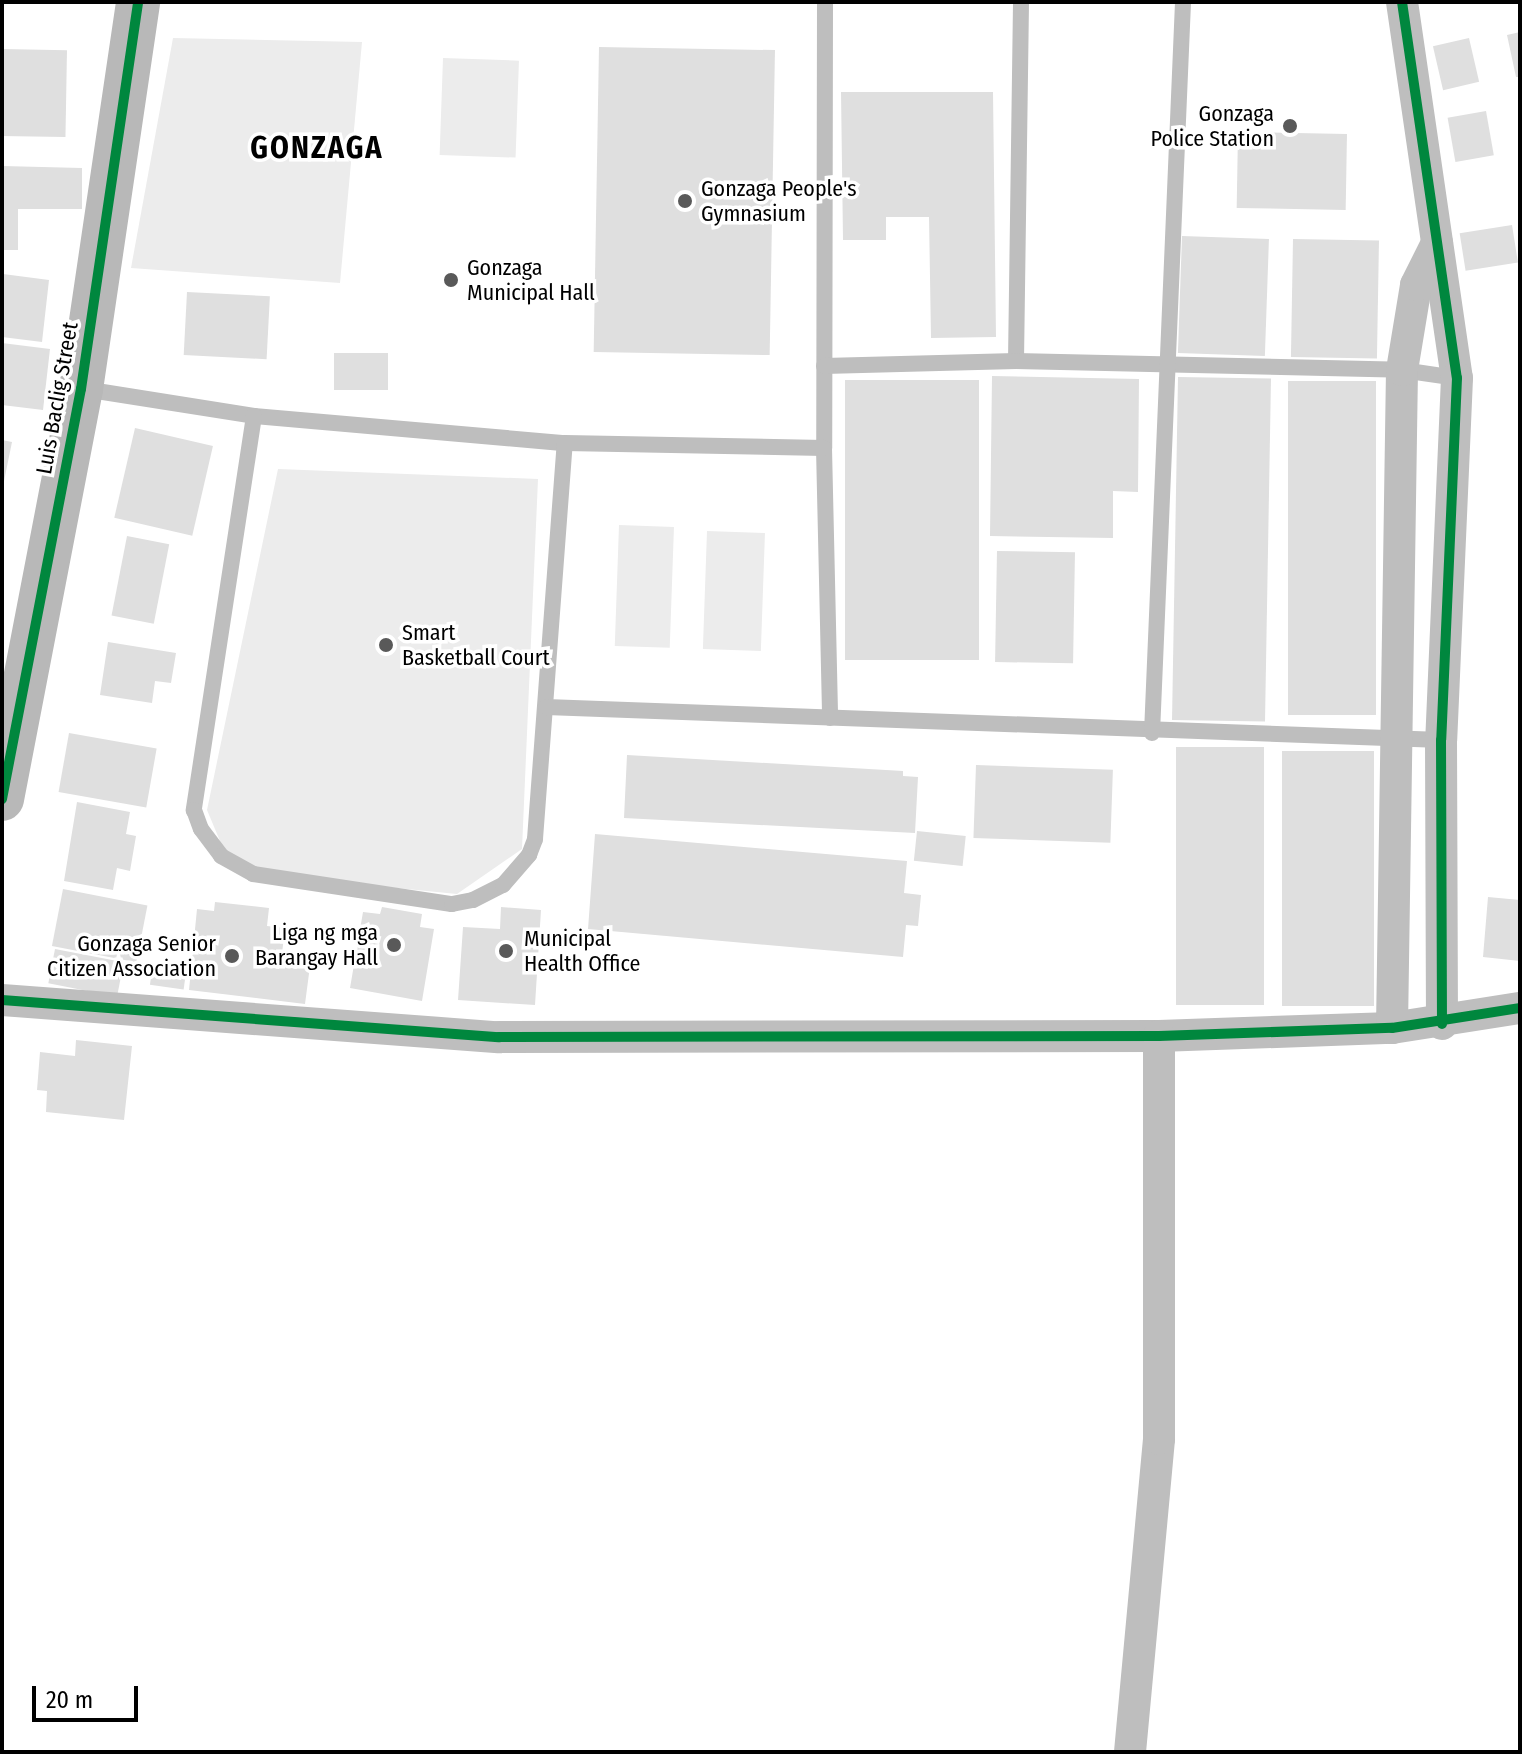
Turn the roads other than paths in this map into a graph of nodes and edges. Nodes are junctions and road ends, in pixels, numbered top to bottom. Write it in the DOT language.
graph roads {
  1 [pos="138,2"];
  2 [pos="825,2"];
  3 [pos="1021,2"];
  4 [pos="1183,2"];
  5 [pos="1402,2"];
  6 [pos="1437,243"];
  7 [pos="1016,361"];
  8 [pos="1164,364"];
  9 [pos="824,366"];
  10 [pos="1402,370"];
  11 [pos="1457,378"];
  12 [pos="81,389"];
  13 [pos="254,416"];
  14 [pos="565,443"];
  15 [pos="824,448"];
  16 [pos="546,707"];
  17 [pos="830,718"];
  18 [pos="1152,733"];
  19 [pos="1396,736"];
  20 [pos="1441,740"];
  21 [pos="2,799"];
  22 [pos="2,1000"];
  23 [pos="1520,1008"];
  24 [pos="1442,1024"];
  25 [pos="1392,1028"];
  26 [pos="1159,1036"];
  27 [pos="1130,1752"];
  1 -- 12 [label="street, Luis Baclig Street"];
  2 -- 9 [label="lane"];
  3 -- 7 [label="lane"];
  4 -- 8 [label="lane"];
  5 -- 6 [label="street"];
  6 -- 10 [label="street"];
  6 -- 11 [label="street"];
  7 -- 8 [label="lane"];
  7 -- 9 [label="lane"];
  8 -- 10 [label="lane"];
  8 -- 18 [label="lane"];
  9 -- 15 [label="lane"];
  10 -- 11 [label="lane"];
  10 -- 19 [label="street"];
  11 -- 20 [label="street"];
  12 -- 13 [label="lane"];
  12 -- 21 [label="street, Luis Baclig Street"];
  13 -- 14 [label="lane"];
  13 -- 16 [label="lane"];
  14 -- 15 [label="lane"];
  14 -- 16 [label="lane"];
  15 -- 17 [label="lane"];
  16 -- 17 [label="lane"];
  17 -- 18 [label="lane"];
  18 -- 19 [label="lane"];
  19 -- 20 [label="lane"];
  19 -- 25 [label="street"];
  20 -- 24 [label="street"];
  22 -- 26 [label="street"];
  23 -- 24 [label="street"];
  24 -- 25 [label="street"];
  25 -- 26 [label="street"];
  26 -- 27 [label="street"];
}
